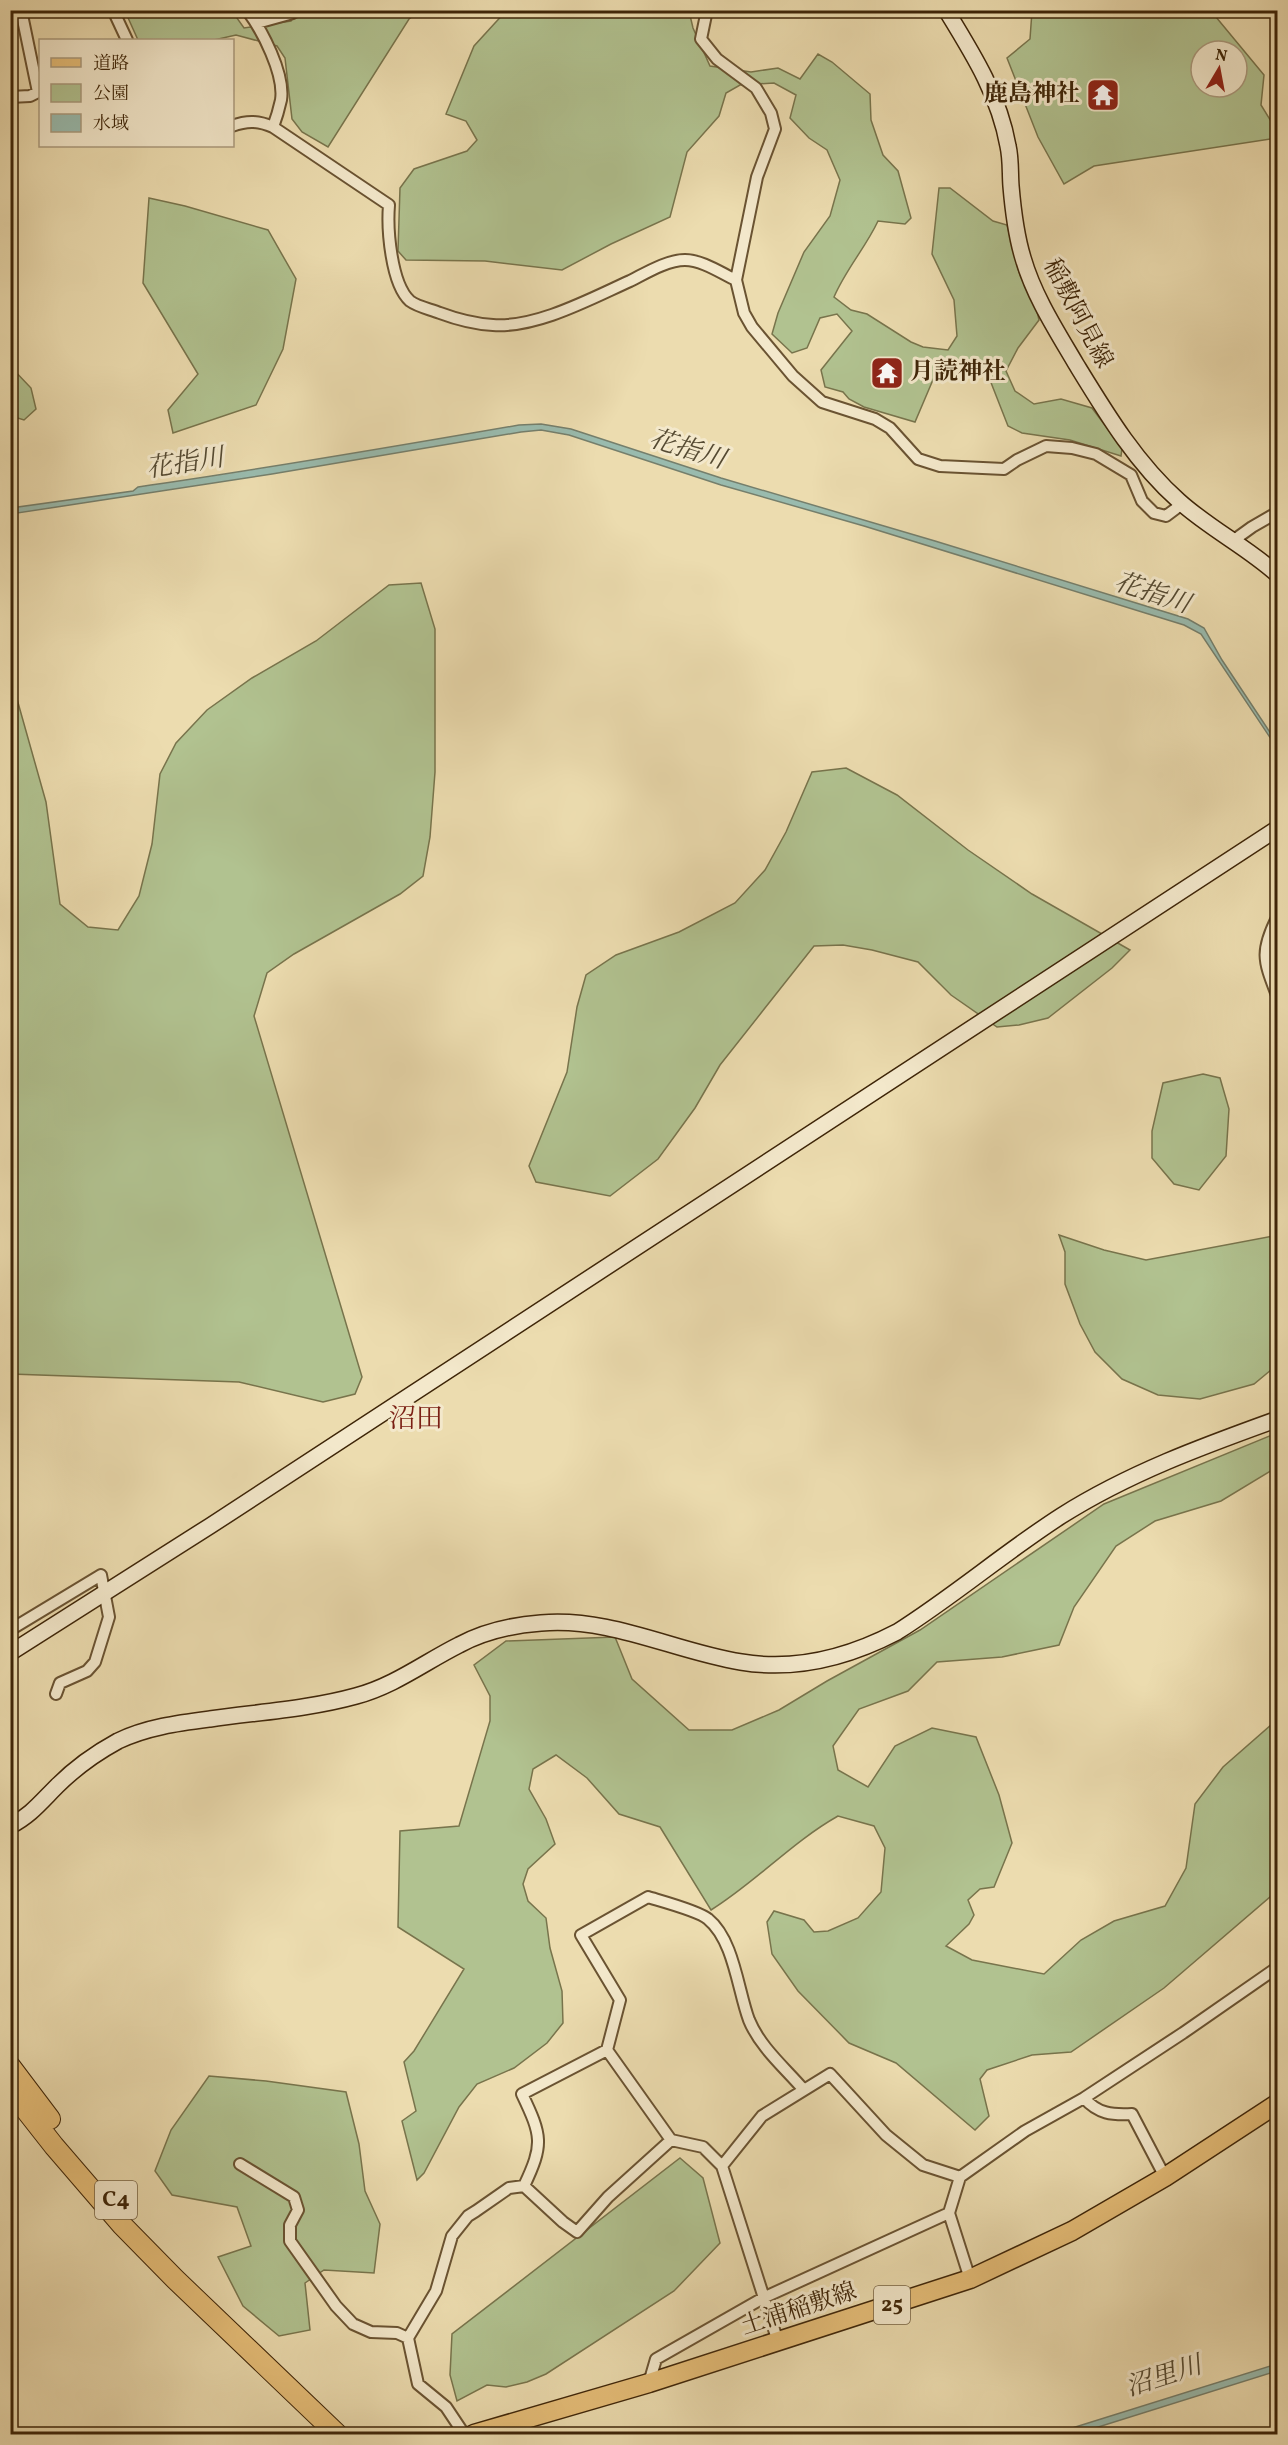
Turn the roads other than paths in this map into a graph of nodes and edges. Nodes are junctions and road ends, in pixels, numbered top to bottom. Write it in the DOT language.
graph roads {
  1 [pos="21,10"];
  2 [pos="112,10"];
  3 [pos="247,10"];
  4 [pos="294,10"];
  5 [pos="707,10"];
  6 [pos="946,10"];
  7 [pos="257,23"];
  8 [pos="126,39"];
  9 [pos="10,97"];
  10 [pos="234,125"];
  11 [pos="273,127"];
  12 [pos="736,280"];
  13 [pos="1182,504"];
  14 [pos="1278,512"];
  15 [pos="1234,540"];
  16 [pos="1278,575"];
  17 [pos="1278,828"];
  18 [pos="1278,916"];
  19 [pos="1278,998"];
  20 [pos="1278,1419"];
  21 [pos="105,1592"];
  22 [pos="10,1630"];
  23 [pos="10,1653"];
  24 [pos="56,1694"];
  25 [pos="10,1826"];
  26 [pos="1278,1966"];
  27 [pos="607,2050"];
  28 [pos="10,2066"];
  29 [pos="803,2089"];
  30 [pos="10,2090"];
  31 [pos="1084,2098"];
  32 [pos="1278,2103"];
  33 [pos="670,2140"];
  34 [pos="240,2164"];
  35 [pos="722,2166"];
  36 [pos="1165,2176"];
  37 [pos="960,2177"];
  38 [pos="524,2186"];
  39 [pos="949,2213"];
  40 [pos="970,2279"];
  41 [pos="763,2298"];
  42 [pos="228,2330"];
  43 [pos="408,2338"];
  44 [pos="778,2342"];
  45 [pos="649,2383"];
  46 [pos="337,2434"];
  47 [pos="474,2434"];
  1 -- 9 [label="street"];
  2 -- 8 [label="street"];
  3 -- 7 [label="street"];
  4 -- 7 [label="street"];
  5 -- 12 [label="street"];
  6 -- 13 [label="street, 稲敷阿見線"];
  7 -- 11 [label="street"];
  10 -- 11 [label="street"];
  11 -- 12 [label="street"];
  12 -- 13 [label="street"];
  13 -- 15 [label="street, 稲敷阿見線"];
  14 -- 15 [label="street"];
  15 -- 16 [label="street, 稲敷阿見線"];
  17 -- 21 [label="street"];
  18 -- 19 [label="street"];
  20 -- 25 [label="street"];
  21 -- 22 [label="street"];
  21 -- 23 [label="street"];
  21 -- 24 [label="street"];
  26 -- 31 [label="street"];
  27 -- 29 [label="street"];
  27 -- 33 [label="street"];
  27 -- 38 [label="street"];
  28 -- 42 [label="highway, C4"];
  29 -- 35 [label="street"];
  29 -- 37 [label="street"];
  30 -- 42 [label="highway, C4"];
  31 -- 36 [label="street"];
  31 -- 37 [label="street"];
  32 -- 36 [label="main road, 土浦稲敷線 / 25"];
  33 -- 35 [label="street"];
  33 -- 38 [label="street"];
  34 -- 43 [label="street"];
  35 -- 41 [label="street"];
  36 -- 40 [label="main road, 土浦稲敷線 / 25"];
  37 -- 39 [label="street"];
  38 -- 43 [label="street"];
  39 -- 40 [label="street"];
  39 -- 41 [label="street"];
  40 -- 44 [label="main road, 土浦稲敷線 / 25"];
  41 -- 44 [label="street"];
  41 -- 45 [label="street"];
  42 -- 46 [label="highway, C4"];
  43 -- 47 [label="street"];
  44 -- 45 [label="main road, 土浦稲敷線 / 25"];
  45 -- 47 [label="main road, 土浦稲敷線 / 25"];
}
